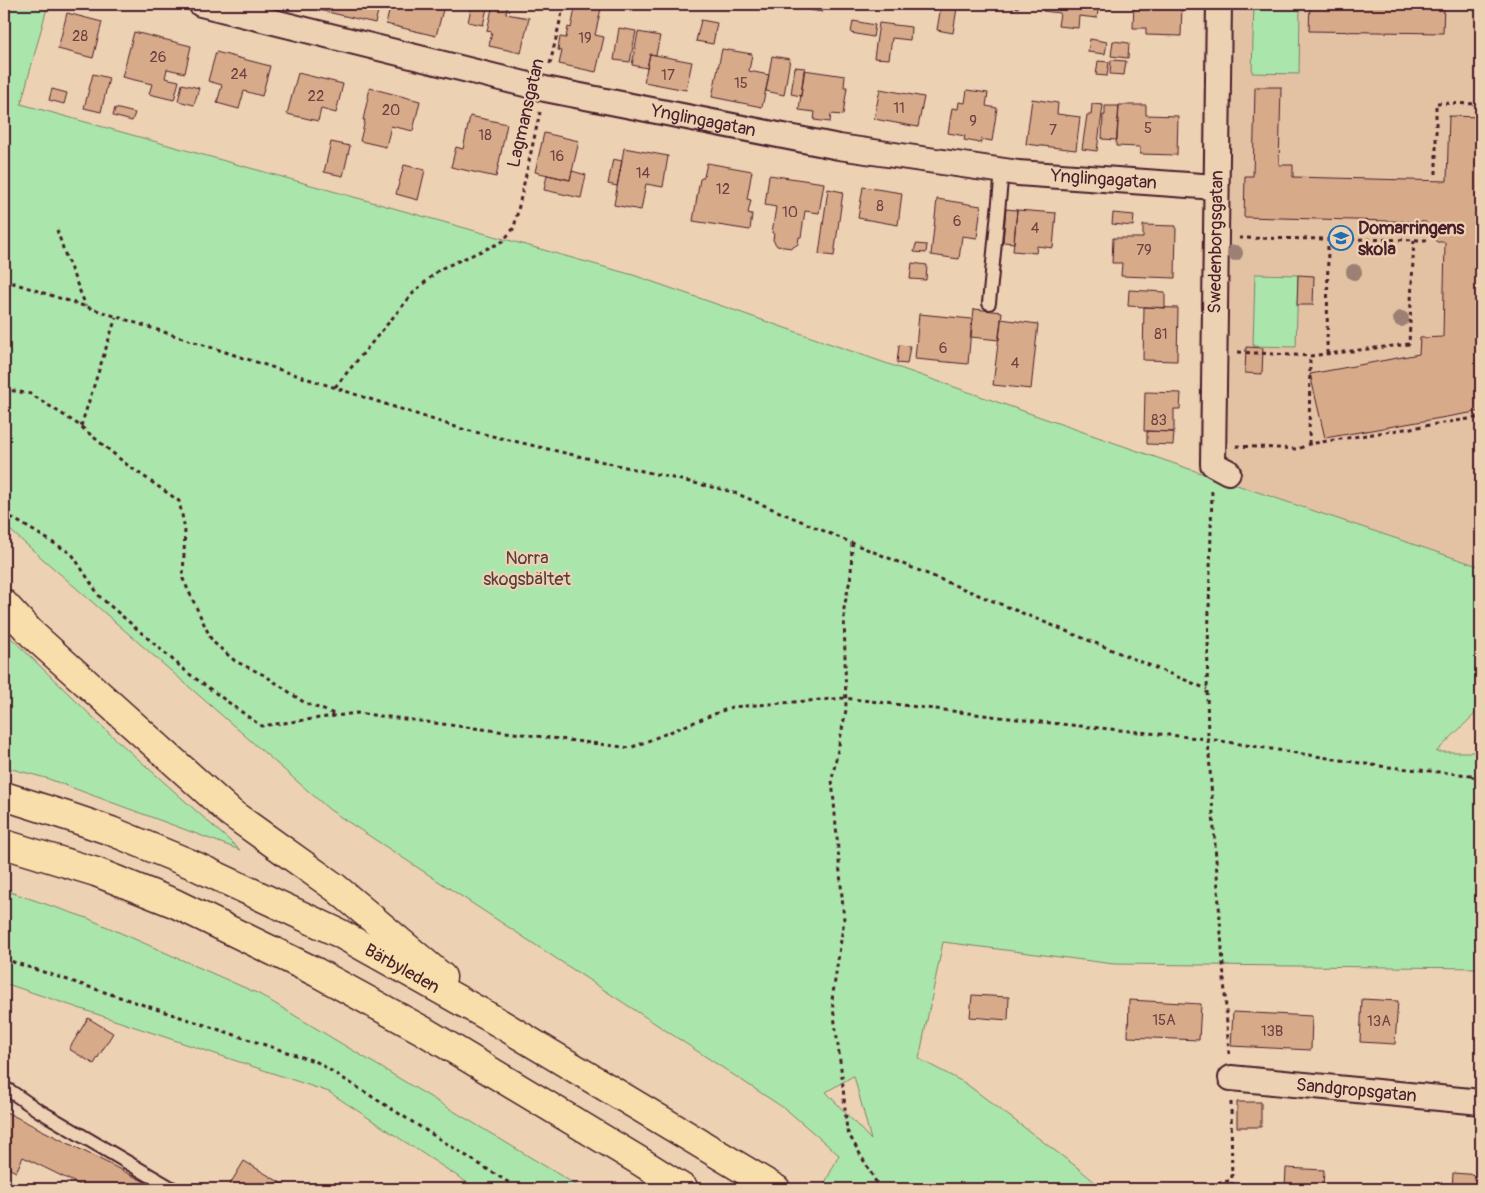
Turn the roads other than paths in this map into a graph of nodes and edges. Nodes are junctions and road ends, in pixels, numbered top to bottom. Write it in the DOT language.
graph roads {
  1 [pos="200,4"];
  2 [pos="1219,4"];
  3 [pos="1002,171"];
  4 [pos="1216,187"];
  5 [pos="989,303"];
  6 [pos="1218,460"];
  7 [pos="4,604"];
  8 [pos="4,796"];
  9 [pos="4,844"];
  10 [pos="491,1018"];
  11 [pos="1231,1078"];
  12 [pos="4,1088"];
  13 [pos="1481,1102"];
  14 [pos="173,1189"];
  15 [pos="684,1189"];
  16 [pos="776,1189"];
  1 -- 3 [label="street, Ynglingagatan"];
  2 -- 4 [label="street, Swedenborgsgatan"];
  3 -- 4 [label="street, Ynglingagatan"];
  3 -- 5 [label="lane"];
  4 -- 6 [label="street, Swedenborgsgatan"];
  7 -- 10 [label="main road"];
  8 -- 10 [label="main road, Bärbyleden"];
  9 -- 15 [label="main road"];
  10 -- 16 [label="main road, Bärbyleden"];
  11 -- 13 [label="street, Sandgropsgatan"];
  12 -- 14 [label="lane"];
}
